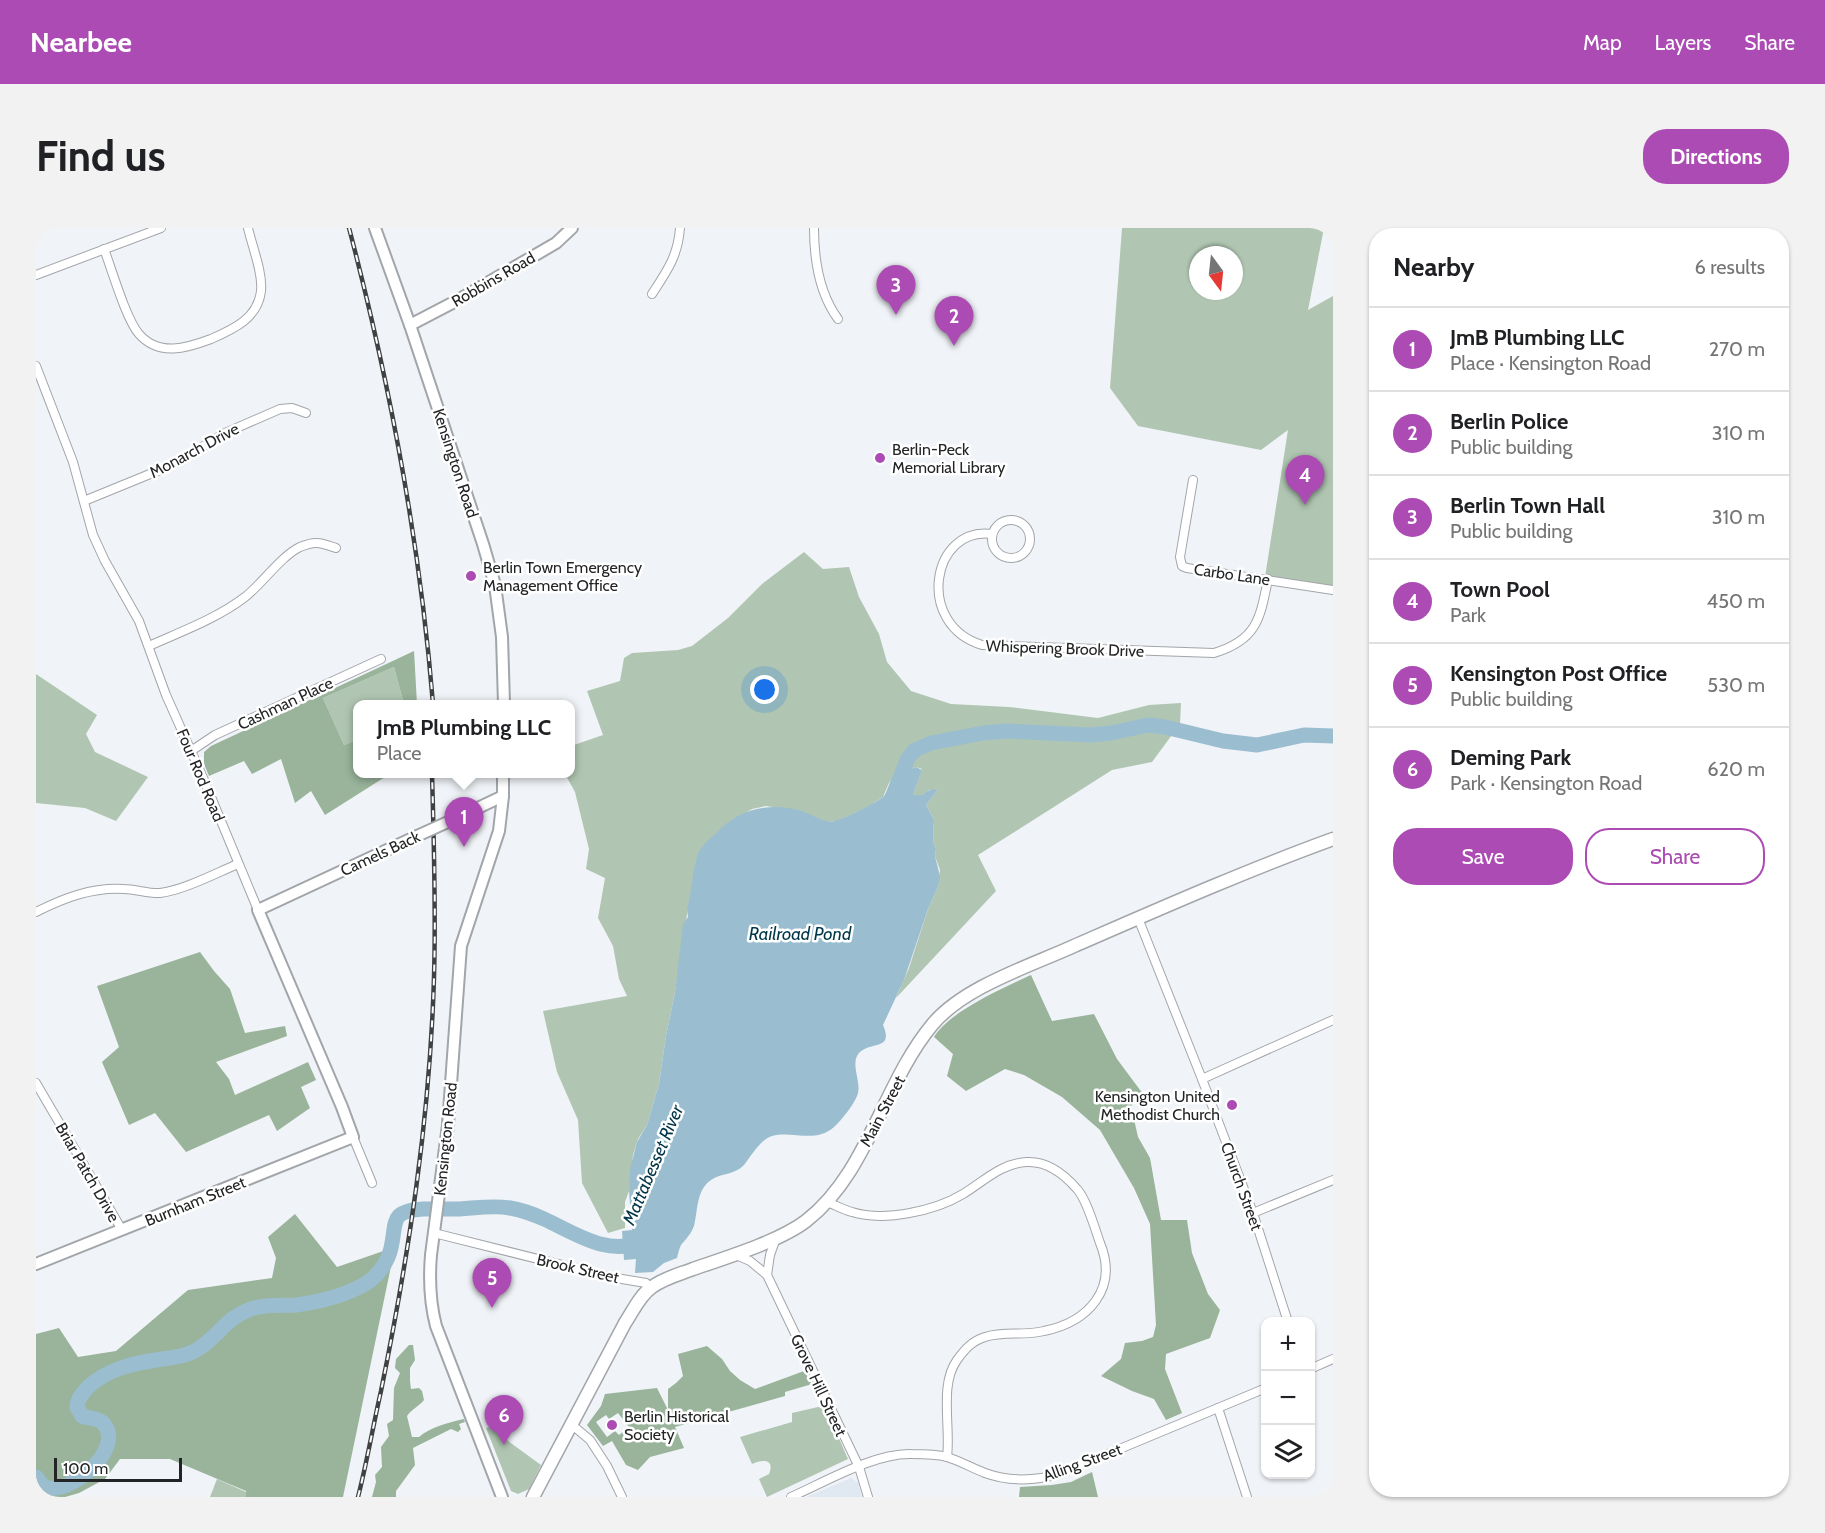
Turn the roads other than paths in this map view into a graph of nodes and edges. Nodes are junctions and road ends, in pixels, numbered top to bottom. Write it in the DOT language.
graph roads {
  1 [pos="161,228"];
  2 [pos="248,228"];
  3 [pos="375,228"];
  4 [pos="572,228"];
  5 [pos="680,228"];
  6 [pos="814,228"];
  7 [pos="104,249"];
  8 [pos="36,275"];
  9 [pos="652,294"];
  10 [pos="838,320"];
  11 [pos="410,325"];
  12 [pos="36,366"];
  13 [pos="306,413"];
  14 [pos="1193,480"];
  15 [pos="84,501"];
  16 [pos="992,534"];
  17 [pos="336,548"];
  18 [pos="1268,579"];
  19 [pos="1333,590"];
  20 [pos="149,646"];
  21 [pos="381,659"];
  22 [pos="504,700"];
  23 [pos="191,750"];
  24 [pos="503,778"];
  25 [pos="503,796"];
  26 [pos="1333,839"];
  27 [pos="238,864"];
  28 [pos="258,910"];
  29 [pos="36,912"];
  30 [pos="1138,918"];
  31 [pos="1333,1020"];
  32 [pos="1202,1079"];
  33 [pos="36,1083"];
  34 [pos="353,1137"];
  35 [pos="1333,1180"];
  36 [pos="372,1183"];
  37 [pos="827,1202"];
  38 [pos="1253,1213"];
  39 [pos="122,1230"];
  40 [pos="434,1233"];
  41 [pos="776,1238"];
  42 [pos="735,1254"];
  43 [pos="36,1264"];
  44 [pos="767,1275"];
  45 [pos="651,1287"];
  46 [pos="1286,1317"];
  47 [pos="1333,1359"];
  48 [pos="1315,1367"];
  49 [pos="1261,1390"];
  50 [pos="1218,1408"];
  51 [pos="572,1425"];
  52 [pos="947,1457"];
  53 [pos="859,1467"];
  54 [pos="502,1497"];
  55 [pos="534,1497"];
  56 [pos="622,1497"];
  57 [pos="791,1497"];
  58 [pos="868,1497"];
  59 [pos="1247,1497"];
  1 -- 7 [label="street"];
  2 -- 7 [label="street"];
  3 -- 11 [label="street, Kensington Road"];
  4 -- 11 [label="street, Robbins Road"];
  5 -- 9 [label="street"];
  6 -- 10 [label="street"];
  7 -- 8 [label="street"];
  11 -- 22 [label="street, Kensington Road"];
  12 -- 15 [label="street, Four Rod Road"];
  13 -- 15 [label="street, Monarch Drive"];
  14 -- 18 [label="street, Carbo Lane"];
  15 -- 20 [label="street, Four Rod Road"];
  16 -- 16 [label="street, Whispering Brook Drive"];
  16 -- 18 [label="street, Whispering Brook Drive"];
  17 -- 20 [label="street"];
  18 -- 19 [label="street, Carbo Lane"];
  20 -- 23 [label="street, Four Rod Road"];
  21 -- 23 [label="street, Cashman Place"];
  23 -- 27 [label="street, Four Rod Road"];
  24 -- 25 [label="street, Kensington Road"];
  25 -- 28 [label="street, Camels Back, bridge"];
  25 -- 40 [label="street, Kensington Road"];
  26 -- 30 [label="main road, Main Street"];
  27 -- 28 [label="street, Four Rod Road"];
  27 -- 29 [label="street"];
  28 -- 34 [label="street, Four Rod Road"];
  30 -- 32 [label="street, Church Street"];
  30 -- 37 [label="main road, Main Street"];
  31 -- 32 [label="street"];
  32 -- 38 [label="street, Church Street"];
  33 -- 39 [label="street, Briar Patch Drive"];
  34 -- 36 [label="street, Four Rod Road"];
  34 -- 39 [label="street, Burnham Street"];
  35 -- 38 [label="street"];
  37 -- 41 [label="main road, Main Street"];
  37 -- 52 [label="street"];
  38 -- 46 [label="street, Church Street"];
  39 -- 43 [label="street, Burnham Street"];
  40 -- 45 [label="street, Brook Street"];
  40 -- 54 [label="street, Kensington Road"];
  41 -- 42 [label="main road, Main Street"];
  41 -- 44 [label="street"];
  42 -- 44 [label="street, Grove Hill Street"];
  42 -- 45 [label="main road, Main Street"];
  44 -- 53 [label="street, Grove Hill Street"];
  45 -- 51 [label="main road, Main Street"];
  47 -- 48 [label="street"];
  49 -- 50 [label="street, Alling Street"];
  50 -- 52 [label="street, Alling Street"];
  50 -- 59 [label="street"];
  51 -- 55 [label="main road, Main Street"];
  51 -- 56 [label="street"];
  52 -- 53 [label="street, Alling Street"];
  53 -- 57 [label="street, Alling Street"];
  53 -- 58 [label="street, Grove Hill Street"];
}
